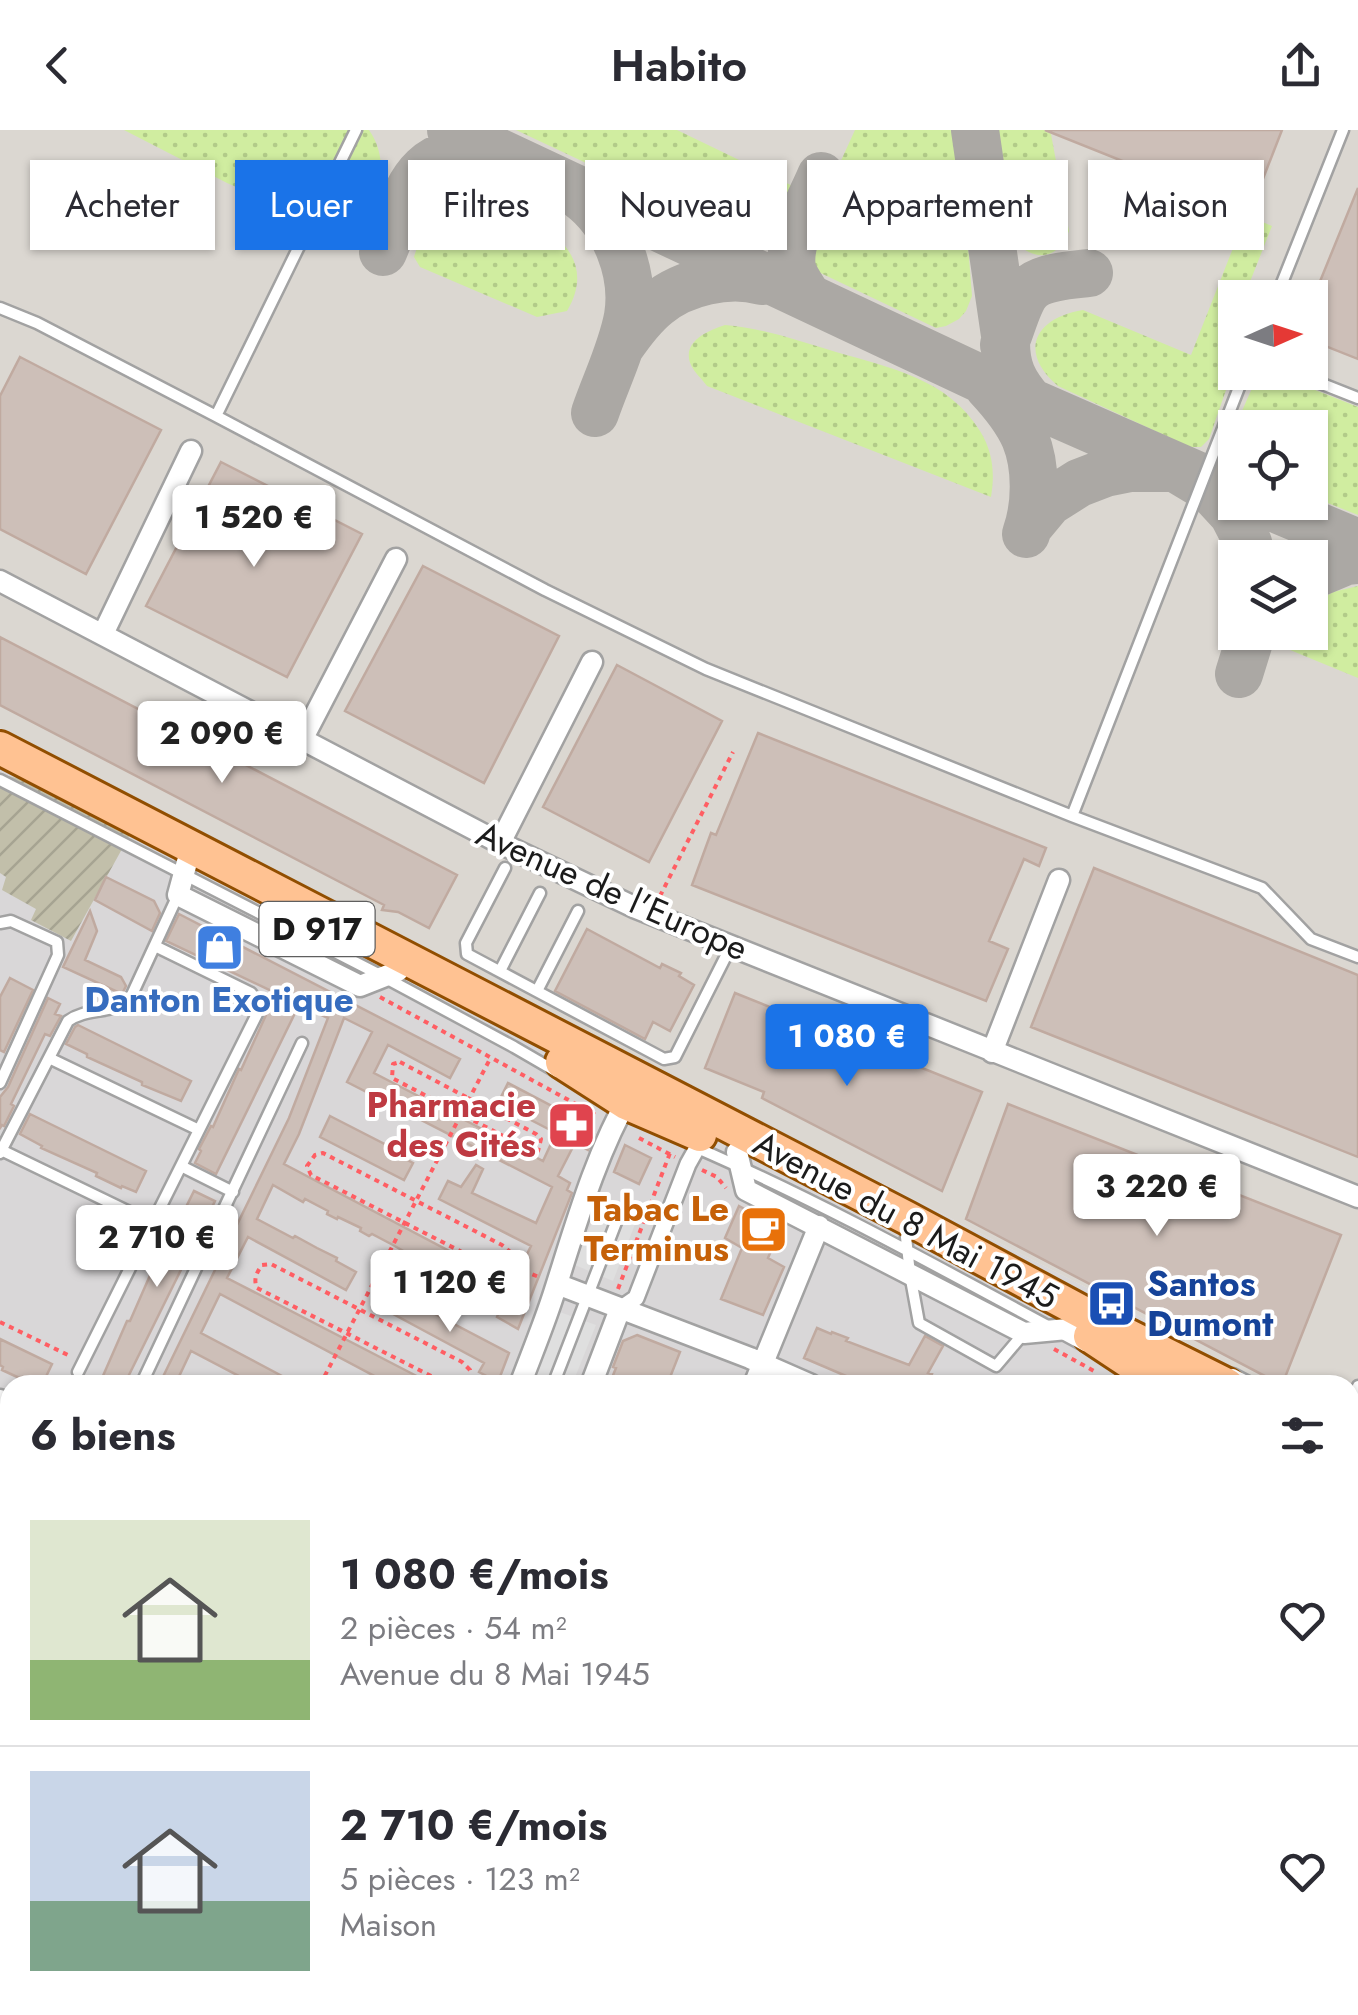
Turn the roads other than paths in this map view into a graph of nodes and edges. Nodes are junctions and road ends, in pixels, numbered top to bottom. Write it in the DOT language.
graph roads {
  1 [pos="356,130"];
  2 [pos="1343,130"];
  3 [pos="1283,280"];
  4 [pos="0,308"];
  5 [pos="1328,386"];
  6 [pos="1238,390"];
  7 [pos="1358,398"];
  8 [pos="216,416"];
  9 [pos="191,451"];
  10 [pos="396,559"];
  11 [pos="0,581"];
  12 [pos="103,634"];
  13 [pos="592,662"];
  14 [pos="0,734"];
  15 [pos="303,738"];
  16 [pos="0,748"];
  17 [pos="65,768"];
  18 [pos="0,769"];
  19 [pos="0,780"];
  20 [pos="1072,816"];
  21 [pos="500,843"];
  22 [pos="505,868"];
  23 [pos="183,878"];
  24 [pos="1058,880"];
  25 [pos="540,893"];
  26 [pos="578,911"];
  27 [pos="0,923"];
  28 [pos="154,946"];
  29 [pos="731,946"];
  30 [pos="1358,957"];
  31 [pos="500,971"];
  32 [pos="390,974"];
  33 [pos="491,988"];
  34 [pos="537,990"];
  35 [pos="302,1043"];
  36 [pos="992,1052"];
  37 [pos="48,1058"];
  38 [pos="0,1083"];
  39 [pos="635,1095"];
  40 [pos="199,1130"];
  41 [pos="661,1131"];
  42 [pos="679,1140"];
  43 [pos="697,1148"];
  44 [pos="1,1152"];
  45 [pos="823,1160"];
  46 [pos="731,1165"];
  47 [pos="181,1166"];
  48 [pos="234,1192"];
  49 [pos="1358,1196"];
  50 [pos="620,1212"];
  51 [pos="152,1223"];
  52 [pos="819,1226"];
  53 [pos="907,1243"];
  54 [pos="910,1274"];
  55 [pos="557,1284"];
  56 [pos="587,1296"];
  57 [pos="616,1308"];
  58 [pos="1121,1319"];
  59 [pos="1066,1329"];
  60 [pos="1024,1333"];
  61 [pos="763,1364"];
  62 [pos="81,1367"];
  63 [pos="146,1375"];
  64 [pos="524,1375"];
  65 [pos="557,1375"];
  66 [pos="594,1375"];
  67 [pos="758,1375"];
  68 [pos="788,1375"];
  69 [pos="1129,1375"];
  70 [pos="1169,1375"];
  71 [pos="1172,1375"];
  72 [pos="1234,1375"];
  1 -- 8 [label="lane"];
  2 -- 3 [label="lane"];
  4 -- 8 [label="lane"];
  5 -- 7 [label="lane"];
  6 -- 20 [label="lane"];
  8 -- 20 [label="lane"];
  9 -- 12 [label="street"];
  10 -- 15 [label="street"];
  11 -- 12 [label="street, Avenue de l'Europe"];
  12 -- 15 [label="street, Avenue de l'Europe"];
  13 -- 21 [label="street"];
  14 -- 17 [label="lane"];
  15 -- 21 [label="street, Avenue de l'Europe"];
  16 -- 39 [label="main road, Avenue du 8 Mai 1945 / D 917"];
  18 -- 23 [label="main road, Avenue du 8 Mai 1945 / D 917"];
  19 -- 23 [label="lane"];
  20 -- 30 [label="lane"];
  21 -- 29 [label="street, Avenue de l'Europe"];
  22 -- 31 [label="lane"];
  23 -- 28 [label="lane"];
  23 -- 32 [label="main road, Avenue du 8 Mai 1945 / D 917"];
  23 -- 32 [label="street, Avenue du 8 Mai 1945"];
  24 -- 36 [label="street"];
  25 -- 31 [label="lane"];
  26 -- 34 [label="lane"];
  27 -- 38 [label="lane"];
  28 -- 37 [label="lane"];
  28 -- 40 [label="lane"];
  29 -- 34 [label="lane"];
  29 -- 36 [label="street, Avenue de l'Europe"];
  31 -- 34 [label="lane"];
  32 -- 39 [label="main road, Avenue du 8 Mai 1945 / D 917"];
  32 -- 39 [label="lane"];
  33 -- 39 [label="lane"];
  35 -- 48 [label="lane"];
  36 -- 49 [label="street, Avenue de l'Europe"];
  37 -- 40 [label="lane"];
  37 -- 44 [label="lane"];
  39 -- 41 [label="lane"];
  39 -- 45 [label="lane"];
  39 -- 46 [label="main road, Avenue du 8 Mai 1945 / D 917"];
  39 -- 55 [label="street"];
  39 -- 71 [label="main road, Avenue du 8 Mai 1945 / D 917"];
  40 -- 47 [label="lane"];
  42 -- 43 [label="lane"];
  43 -- 46 [label="lane"];
  43 -- 57 [label="street"];
  44 -- 51 [label="lane"];
  46 -- 52 [label="street"];
  46 -- 53 [label="main road, Avenue du 8 Mai 1945 / D 917"];
  47 -- 48 [label="lane"];
  47 -- 51 [label="lane"];
  48 -- 63 [label="lane"];
  50 -- 56 [label="lane"];
  51 -- 62 [label="lane"];
  52 -- 54 [label="street"];
  52 -- 61 [label="street"];
  53 -- 54 [label="lane"];
  53 -- 59 [label="main road, Avenue du 8 Mai 1945 / D 917"];
  54 -- 60 [label="street"];
  54 -- 60 [label="lane"];
  55 -- 56 [label="street"];
  55 -- 64 [label="street"];
  56 -- 57 [label="street"];
  56 -- 65 [label="lane"];
  57 -- 61 [label="street"];
  57 -- 66 [label="street"];
  58 -- 72 [label="lane"];
  59 -- 60 [label="street"];
  59 -- 69 [label="lane"];
  59 -- 70 [label="main road, Avenue du 8 Mai 1945 / D 917"];
  61 -- 67 [label="street"];
  61 -- 68 [label="street"];
}
